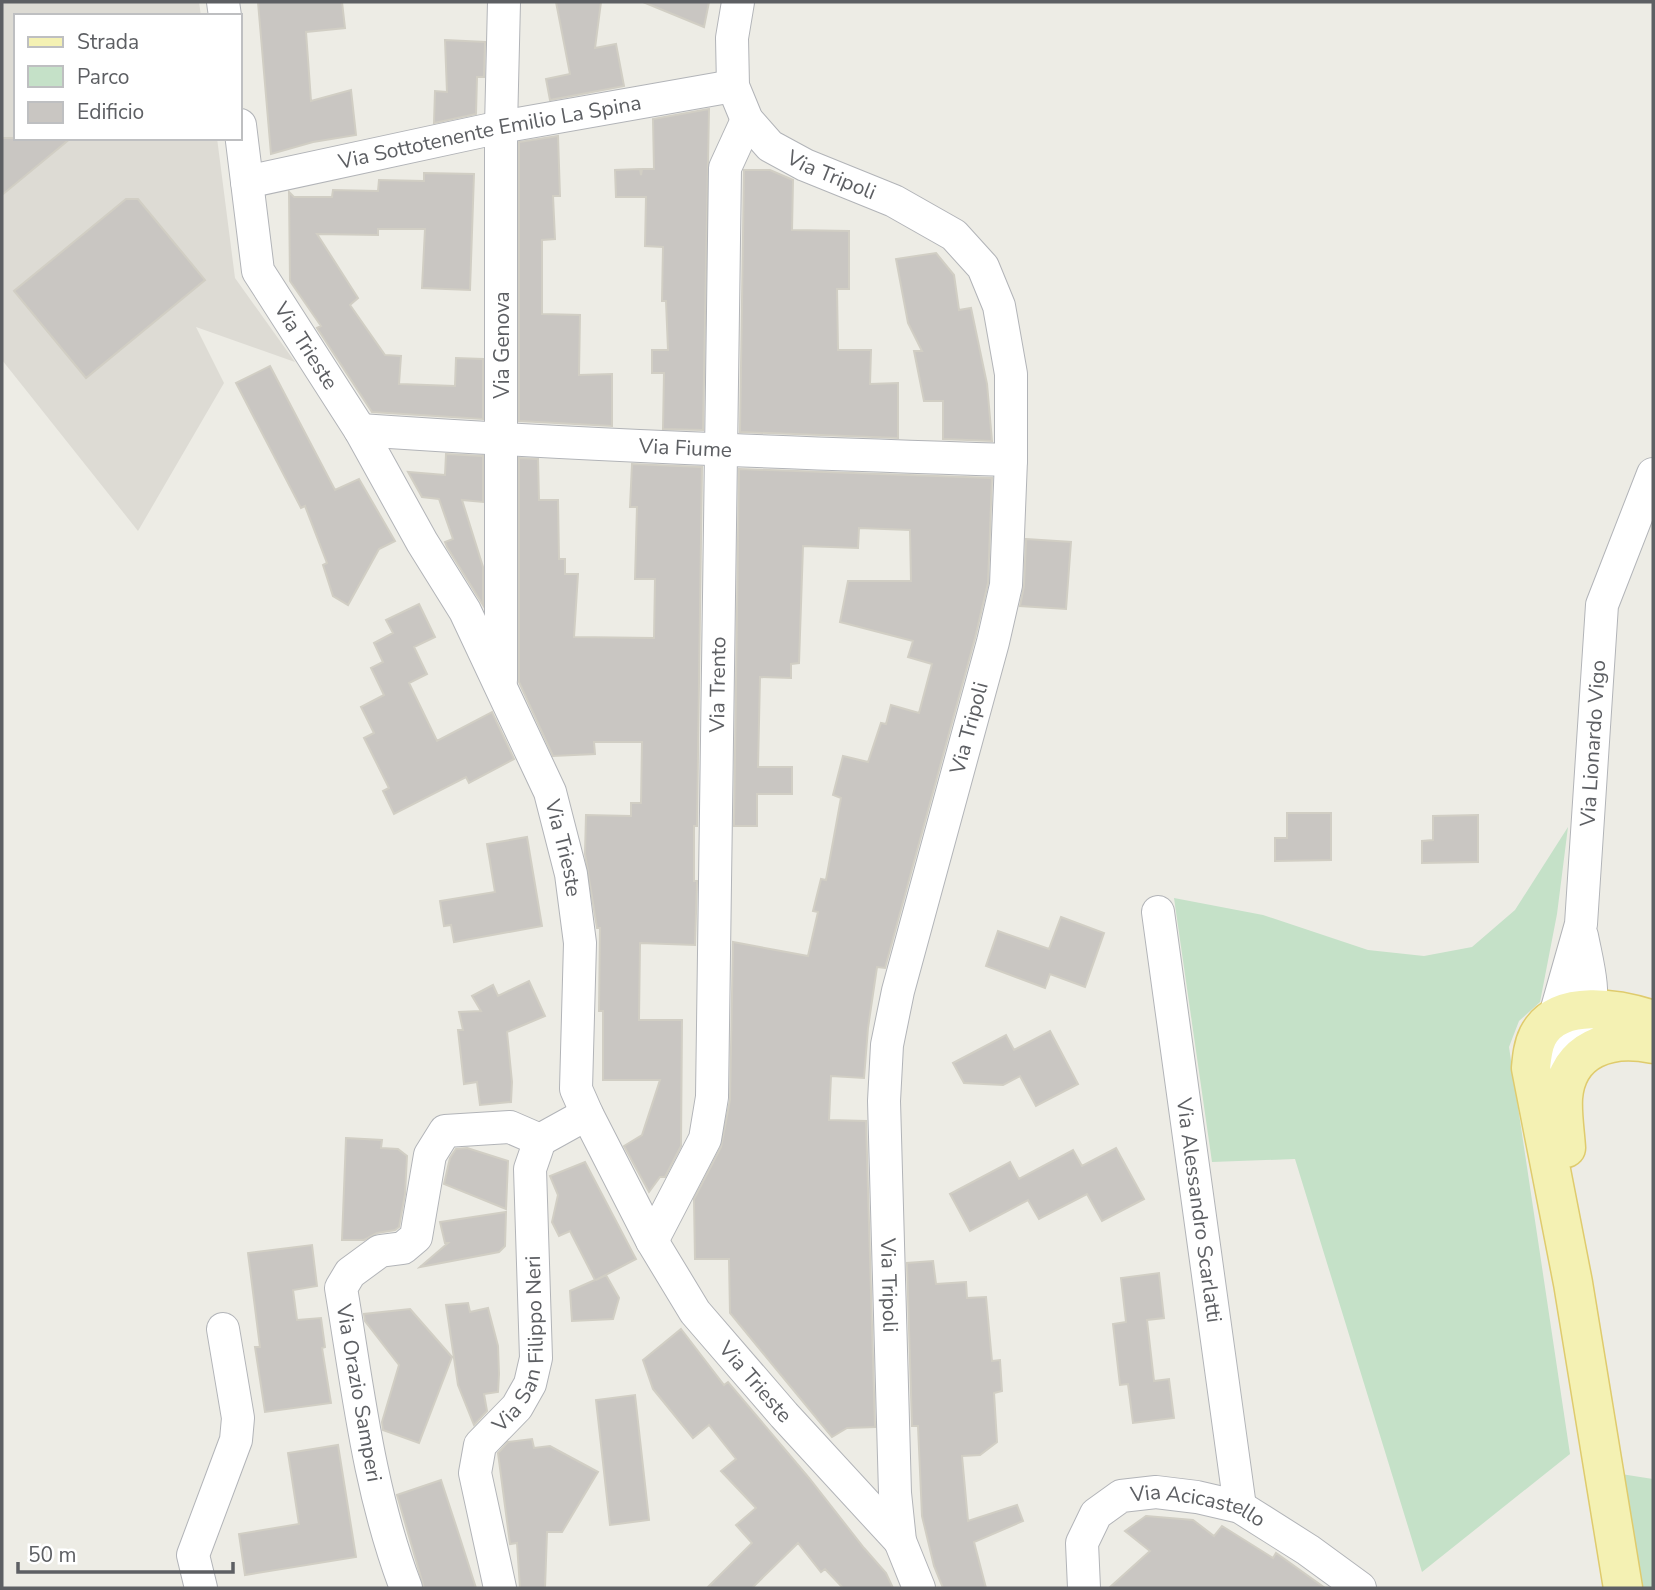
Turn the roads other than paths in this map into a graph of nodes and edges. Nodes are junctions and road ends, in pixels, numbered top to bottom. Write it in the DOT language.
graph roads {
  1 [pos="504,2"];
  2 [pos="737,2"];
  3 [pos="733,86"];
  4 [pos="747,120"];
  5 [pos="501,127"];
  6 [pos="242,140"];
  7 [pos="247,182"];
  8 [pos="360,430"];
  9 [pos="502,439"];
  10 [pos="721,450"];
  11 [pos="1012,460"];
  12 [pos="1653,474"];
  13 [pos="501,688"];
  14 [pos="1158,912"];
  15 [pos="1572,1014"];
  16 [pos="1653,1020"];
  17 [pos="1653,1044"];
  18 [pos="587,1114"];
  19 [pos="540,1140"];
  20 [pos="1572,1224"];
  21 [pos="652,1241"];
  22 [pos="1573,1283"];
  23 [pos="223,1329"];
  24 [pos="1240,1507"];
  25 [pos="900,1541"];
  26 [pos="201,1588"];
  27 [pos="406,1588"];
  28 [pos="500,1588"];
  29 [pos="919,1588"];
  30 [pos="1084,1588"];
  31 [pos="1360,1588"];
  32 [pos="1623,1588"];
  1 -- 5 [label="street, Via Genova"];
  2 -- 3 [label="street, Via Tripoli"];
  3 -- 4 [label="street, Via Tripoli"];
  3 -- 5 [label="street, Via Sottotenente Emilio La Spina"];
  4 -- 10 [label="street, Via Trento"];
  4 -- 11 [label="street, Via Tripoli"];
  5 -- 7 [label="street, Via Sottotenente Emilio La Spina"];
  5 -- 9 [label="street, Via Genova"];
  6 -- 7 [label="street, Via Trieste"];
  7 -- 8 [label="street, Via Trieste"];
  8 -- 9 [label="street, Via Fiume"];
  8 -- 13 [label="street, Via Trieste"];
  9 -- 10 [label="street, Via Fiume"];
  9 -- 13 [label="street, Via Genova"];
  10 -- 11 [label="street, Via Fiume"];
  10 -- 21 [label="street, Via Trento"];
  11 -- 25 [label="street, Via Tripoli"];
  12 -- 15 [label="street, Via Lionardo Vigo"];
  13 -- 18 [label="street, Via Trieste"];
  14 -- 24 [label="street, Via Alessandro Scarlatti"];
  15 -- 16 [label="main road"];
  15 -- 20 [label="street"];
  15 -- 22 [label="main road"];
  17 -- 20 [label="main road"];
  18 -- 19 [label="street"];
  18 -- 21 [label="street, Via Trieste"];
  19 -- 27 [label="street, Via Orazio Samperi"];
  19 -- 28 [label="street, Via San Filippo Neri"];
  20 -- 22 [label="main road"];
  21 -- 25 [label="street, Via Trieste"];
  22 -- 32 [label="main road"];
  23 -- 26 [label="street"];
  24 -- 30 [label="street, Via Acicastello"];
  24 -- 31 [label="street, Via Acicastello"];
  25 -- 29 [label="street, Via Tripoli"];
}
